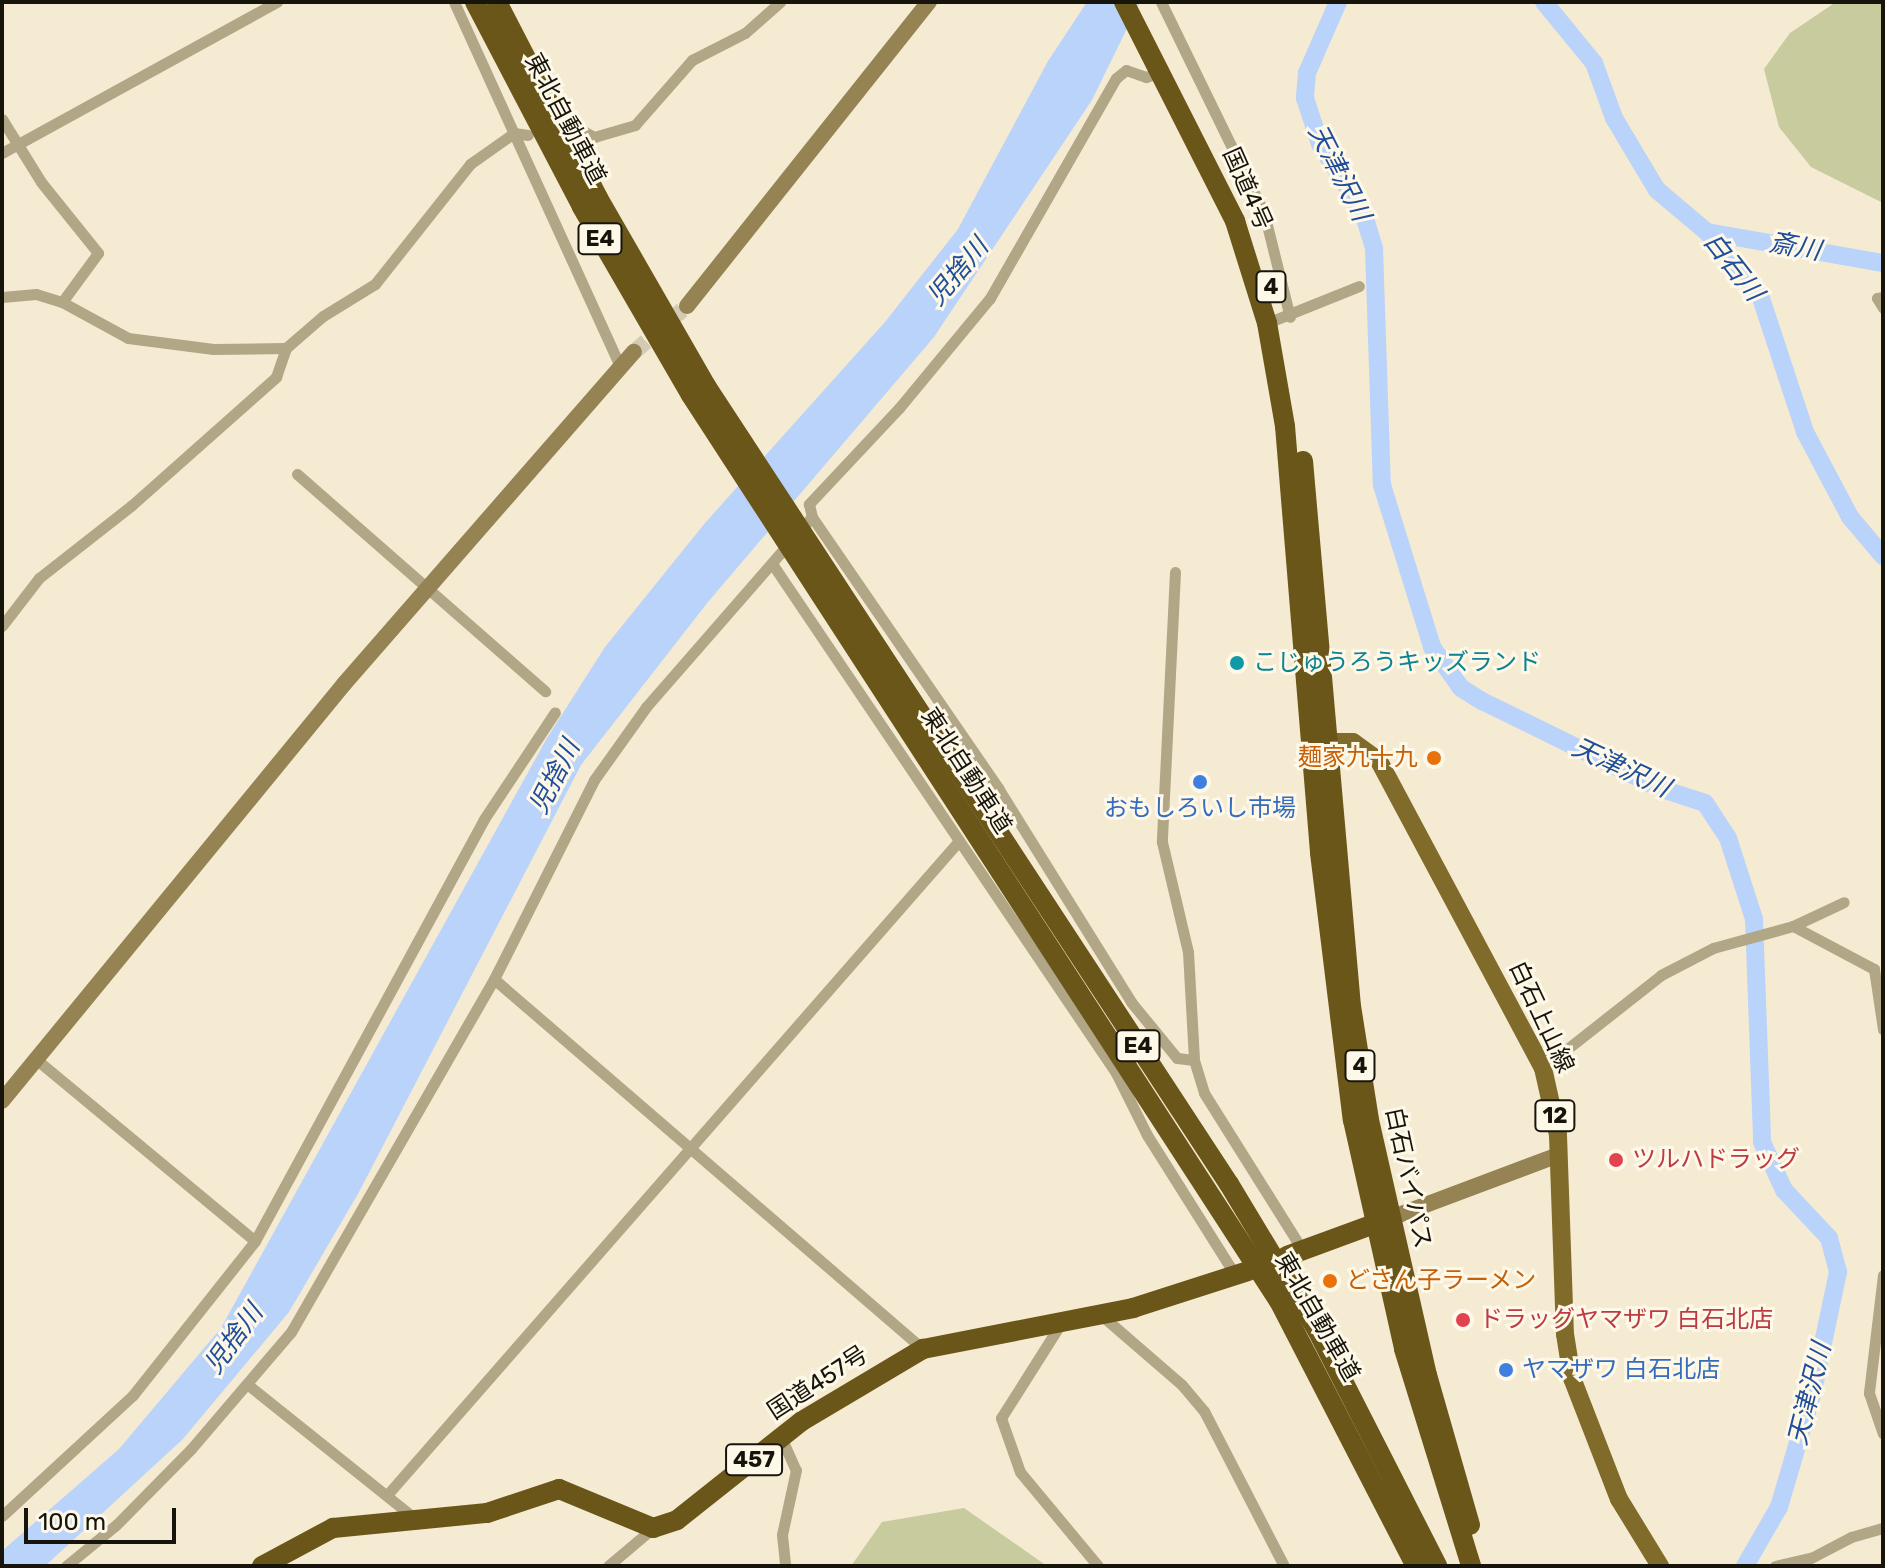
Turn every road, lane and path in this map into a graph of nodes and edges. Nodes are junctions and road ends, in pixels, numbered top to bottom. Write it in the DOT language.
graph roads {
  1 [pos="277,2"];
  2 [pos="454,2"];
  3 [pos="475,2"];
  4 [pos="497,2"];
  5 [pos="780,2"];
  6 [pos="929,2"];
  7 [pos="1124,2"];
  8 [pos="1139,2"];
  9 [pos="1161,2"];
  10 [pos="1156,56"];
  11 [pos="2,119"];
  12 [pos="574,126"];
  13 [pos="514,133"];
  14 [pos="528,135"];
  15 [pos="18,146"];
  16 [pos="2,153"];
  17 [pos="1359,286"];
  18 [pos="2,297"];
  19 [pos="1883,297"];
  20 [pos="62,302"];
  21 [pos="687,306"];
  22 [pos="1883,308"];
  23 [pos="1279,320"];
  24 [pos="286,348"];
  25 [pos="634,352"];
  26 [pos="621,368"];
  27 [pos="746,464"];
  28 [pos="297,474"];
  29 [pos="812,517"];
  30 [pos="802,551"];
  31 [pos="1304,554"];
  32 [pos="773,565"];
  33 [pos="1175,572"];
  34 [pos="427,589"];
  35 [pos="2,626"];
  36 [pos="545,691"];
  37 [pos="555,712"];
  38 [pos="1319,742"];
  39 [pos="957,843"];
  40 [pos="1844,902"];
  41 [pos="1793,926"];
  42 [pos="494,979"];
  43 [pos="1883,1029"];
  44 [pos="37,1060"];
  45 [pos="1194,1060"];
  46 [pos="1543,1068"];
  47 [pos="4,1095"];
  48 [pos="690,1145"];
  49 [pos="1558,1155"];
  50 [pos="1382,1221"];
  51 [pos="255,1241"];
  52 [pos="1295,1253"];
  53 [pos="1242,1273"];
  54 [pos="1883,1275"];
  55 [pos="1100,1314"];
  56 [pos="1063,1320"];
  57 [pos="923,1349"];
  58 [pos="247,1384"];
  59 [pos="1883,1434"];
  60 [pos="781,1437"];
  61 [pos="387,1495"];
  62 [pos="2,1516"];
  63 [pos="418,1520"];
  64 [pos="653,1528"];
  65 [pos="1883,1528"];
  66 [pos="66,1566"];
  67 [pos="262,1566"];
  68 [pos="608,1566"];
  69 [pos="785,1566"];
  70 [pos="1098,1566"];
  71 [pos="1284,1566"];
  72 [pos="1416,1566"];
  73 [pos="1437,1566"];
  74 [pos="1471,1566"];
  75 [pos="1484,1566"];
  76 [pos="1660,1566"];
  77 [pos="1775,1566"];
  1 -- 15 [label="street"];
  2 -- 13 [label="street"];
  3 -- 27 [label="highway, 東北自動車道 / E4"];
  4 -- 27 [label="highway, 東北自動車道 / E4"];
  5 -- 12 [label="street"];
  6 -- 21 [label="street"];
  7 -- 10 [label="highway, 国道4号 / 4"];
  8 -- 10 [label="highway, 国道4号 / 4"];
  9 -- 23 [label="street"];
  10 -- 23 [label="highway, 国道4号 / 4"];
  10 -- 23 [label="highway, 国道4号 / 4"];
  10 -- 29 [label="street"];
  11 -- 15 [label="street"];
  13 -- 14 [label="street"];
  13 -- 24 [label="street"];
  13 -- 26 [label="street"];
  15 -- 16 [label="street"];
  15 -- 20 [label="street"];
  17 -- 23 [label="street"];
  18 -- 20 [label="street"];
  19 -- 22 [label="street"];
  20 -- 24 [label="street"];
  23 -- 31 [label="highway, 国道4号 / 4"];
  24 -- 35 [label="street"];
  25 -- 26 [label="street"];
  26 -- 34 [label="street"];
  27 -- 30 [label="highway, 東北自動車道 / E4"];
  28 -- 34 [label="street"];
  29 -- 32 [label="street"];
  29 -- 45 [label="street"];
  30 -- 72 [label="highway, 東北自動車道 / E4"];
  30 -- 73 [label="highway, 東北自動車道 / E4"];
  31 -- 38 [label="highway, 白石バイパス / 4"];
  32 -- 39 [label="street"];
  32 -- 42 [label="street"];
  33 -- 45 [label="street"];
  34 -- 36 [label="street"];
  34 -- 44 [label="street"];
  37 -- 51 [label="street"];
  38 -- 46 [label="main road, 白石上山線 / 12"];
  38 -- 50 [label="highway, 白石バイパス / 4"];
  39 -- 48 [label="street"];
  39 -- 53 [label="street"];
  40 -- 41 [label="street"];
  41 -- 43 [label="street"];
  41 -- 46 [label="street"];
  42 -- 48 [label="street"];
  42 -- 58 [label="street"];
  44 -- 47 [label="street"];
  44 -- 51 [label="street"];
  45 -- 52 [label="street"];
  46 -- 49 [label="main road, 白石上山線 / 12"];
  48 -- 57 [label="street"];
  48 -- 61 [label="street"];
  49 -- 50 [label="street"];
  49 -- 76 [label="main road, 白石上山線 / 12"];
  50 -- 52 [label="highway"];
  50 -- 74 [label="highway, 白石バイパス / 4"];
  50 -- 75 [label="highway, 白石バイパス / 4"];
  51 -- 62 [label="street"];
  53 -- 55 [label="highway, 国道457号 / 457"];
  54 -- 59 [label="street"];
  55 -- 56 [label="highway, 国道457号 / 457"];
  55 -- 71 [label="street"];
  56 -- 57 [label="highway, 国道457号 / 457"];
  56 -- 70 [label="street"];
  57 -- 60 [label="highway, 国道457号 / 457"];
  58 -- 61 [label="street"];
  58 -- 66 [label="street"];
  60 -- 64 [label="highway, 国道457号 / 457"];
  60 -- 69 [label="street"];
  61 -- 63 [label="street"];
  63 -- 64 [label="highway"];
  63 -- 67 [label="highway"];
  64 -- 68 [label="street"];
  65 -- 77 [label="street"];
}
